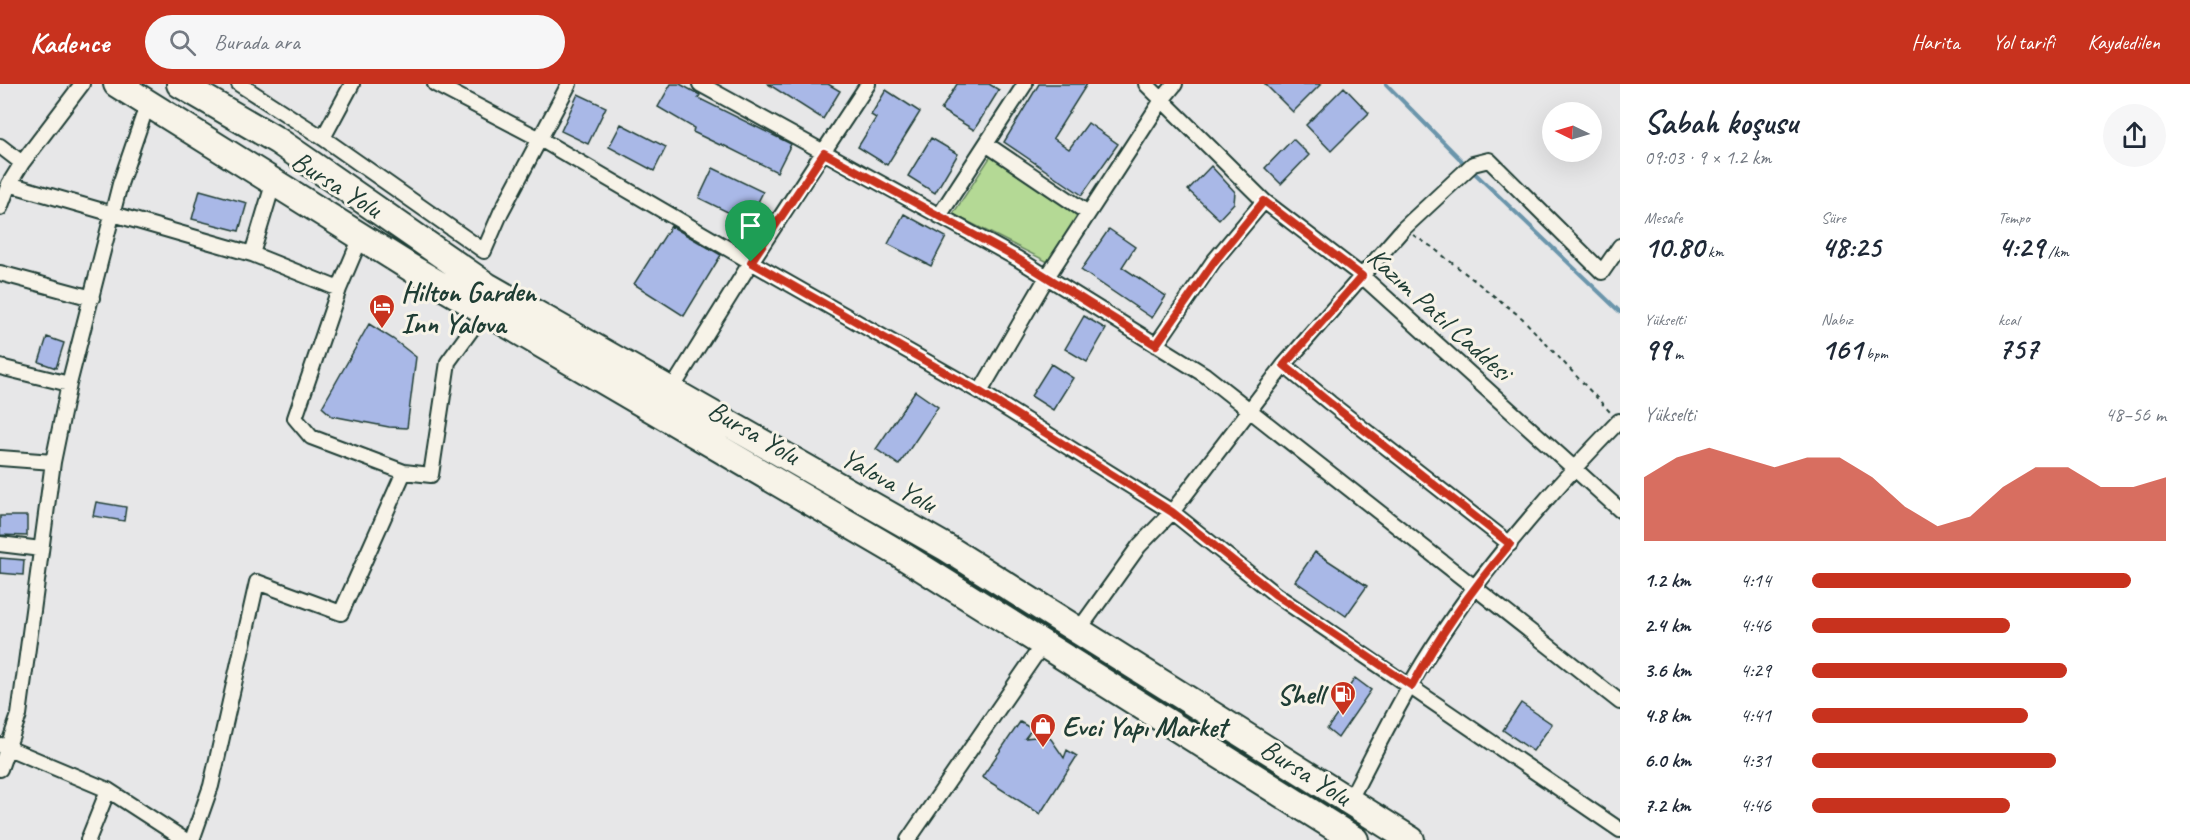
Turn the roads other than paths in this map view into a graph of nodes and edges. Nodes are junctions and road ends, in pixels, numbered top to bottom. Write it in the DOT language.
graph roads {
  1 [pos="82,84"];
  2 [pos="117,84"];
  3 [pos="180,84"];
  4 [pos="239,84"];
  5 [pos="352,84"];
  6 [pos="435,84"];
  7 [pos="569,84"];
  8 [pos="700,84"];
  9 [pos="868,84"];
  10 [pos="1025,84"];
  11 [pos="1146,84"];
  12 [pos="1175,84"];
  13 [pos="1162,100"];
  14 [pos="151,106"];
  15 [pos="323,138"];
  16 [pos="540,139"];
  17 [pos="986,144"];
  18 [pos="0,146"];
  19 [pos="824,153"];
  20 [pos="22,163"];
  21 [pos="274,181"];
  22 [pos="9,184"];
  23 [pos="1264,201"];
  24 [pos="0,208"];
  25 [pos="1088,213"];
  26 [pos="113,214"];
  27 [pos="939,216"];
  28 [pos="362,237"];
  29 [pos="1620,246"];
  30 [pos="252,254"];
  31 [pos="751,262"];
  32 [pos="0,273"];
  33 [pos="1362,276"];
  34 [pos="1047,277"];
  35 [pos="339,289"];
  36 [pos="92,298"];
  37 [pos="485,311"];
  38 [pos="1156,345"];
  39 [pos="1284,365"];
  40 [pos="0,367"];
  41 [pos="69,384"];
  42 [pos="670,392"];
  43 [pos="980,392"];
  44 [pos="1249,410"];
  45 [pos="1620,421"];
  46 [pos="0,458"];
  47 [pos="53,462"];
  48 [pos="1574,468"];
  49 [pos="404,472"];
  50 [pos="1620,510"];
  51 [pos="1172,512"];
  52 [pos="0,544"];
  53 [pos="1510,544"];
  54 [pos="41,549"];
  55 [pos="1474,587"];
  56 [pos="1078,631"];
  57 [pos="1043,644"];
  58 [pos="1412,686"];
  59 [pos="1620,702"];
  60 [pos="4,746"];
  61 [pos="0,769"];
  62 [pos="108,790"];
  63 [pos="1349,801"];
  64 [pos="1620,830"];
  65 [pos="88,840"];
  66 [pos="185,840"];
  67 [pos="192,840"];
  68 [pos="908,840"];
  69 [pos="1355,840"];
  70 [pos="1411,840"];
  1 -- 20 [label="street"];
  2 -- 14 [label="highway, Bursa Yolu"];
  3 -- 42 [label="highway, Yalova Yolu"];
  4 -- 15 [label="street"];
  5 -- 15 [label="street"];
  6 -- 16 [label="street"];
  7 -- 16 [label="street"];
  8 -- 19 [label="street"];
  9 -- 19 [label="street"];
  10 -- 17 [label="street"];
  11 -- 13 [label="street, Kazım Patıl Caddesi"];
  12 -- 13 [label="street"];
  13 -- 23 [label="street, Kazım Patıl Caddesi"];
  13 -- 25 [label="street"];
  14 -- 21 [label="highway, Bursa Yolu"];
  14 -- 26 [label="street"];
  15 -- 16 [label="street"];
  16 -- 31 [label="street"];
  17 -- 25 [label="street"];
  17 -- 27 [label="street"];
  18 -- 20 [label="street"];
  19 -- 27 [label="street"];
  19 -- 31 [label="street"];
  20 -- 22 [label="street"];
  21 -- 28 [label="highway, Bursa Yolu"];
  21 -- 30 [label="street"];
  22 -- 24 [label="street"];
  22 -- 26 [label="street"];
  23 -- 33 [label="street, Kazım Patıl Caddesi"];
  23 -- 38 [label="street"];
  25 -- 34 [label="street"];
  26 -- 30 [label="street"];
  26 -- 36 [label="street"];
  27 -- 34 [label="street"];
  28 -- 35 [label="street"];
  28 -- 37 [label="highway, Bursa Yolu"];
  29 -- 33 [label="street"];
  30 -- 35 [label="street"];
  31 -- 42 [label="street"];
  31 -- 43 [label="street"];
  32 -- 36 [label="street"];
  33 -- 39 [label="street"];
  33 -- 48 [label="street, Kazım Patıl Caddesi"];
  34 -- 38 [label="street"];
  34 -- 43 [label="street"];
  35 -- 49 [label="street"];
  36 -- 41 [label="street"];
  37 -- 49 [label="street"];
  37 -- 57 [label="highway, Bursa Yolu"];
  38 -- 44 [label="street"];
  39 -- 44 [label="street"];
  39 -- 53 [label="street"];
  40 -- 41 [label="street"];
  41 -- 47 [label="street"];
  42 -- 56 [label="highway, Yalova Yolu"];
  43 -- 51 [label="street"];
  44 -- 51 [label="street"];
  44 -- 55 [label="street"];
  45 -- 48 [label="street"];
  46 -- 47 [label="street"];
  47 -- 54 [label="street"];
  48 -- 50 [label="street, Kazım Patıl Caddesi"];
  48 -- 53 [label="street"];
  49 -- 67 [label="street"];
  51 -- 56 [label="street"];
  51 -- 58 [label="street"];
  52 -- 54 [label="street"];
  53 -- 55 [label="street"];
  54 -- 60 [label="street"];
  55 -- 58 [label="street"];
  55 -- 59 [label="street"];
  56 -- 63 [label="highway, Yalova Yolu"];
  57 -- 68 [label="street"];
  57 -- 69 [label="highway, Bursa Yolu"];
  58 -- 63 [label="street"];
  58 -- 64 [label="street"];
  60 -- 61 [label="street"];
  60 -- 62 [label="street"];
  62 -- 65 [label="street"];
  62 -- 66 [label="street"];
  63 -- 70 [label="highway, Yalova Yolu"];
}
